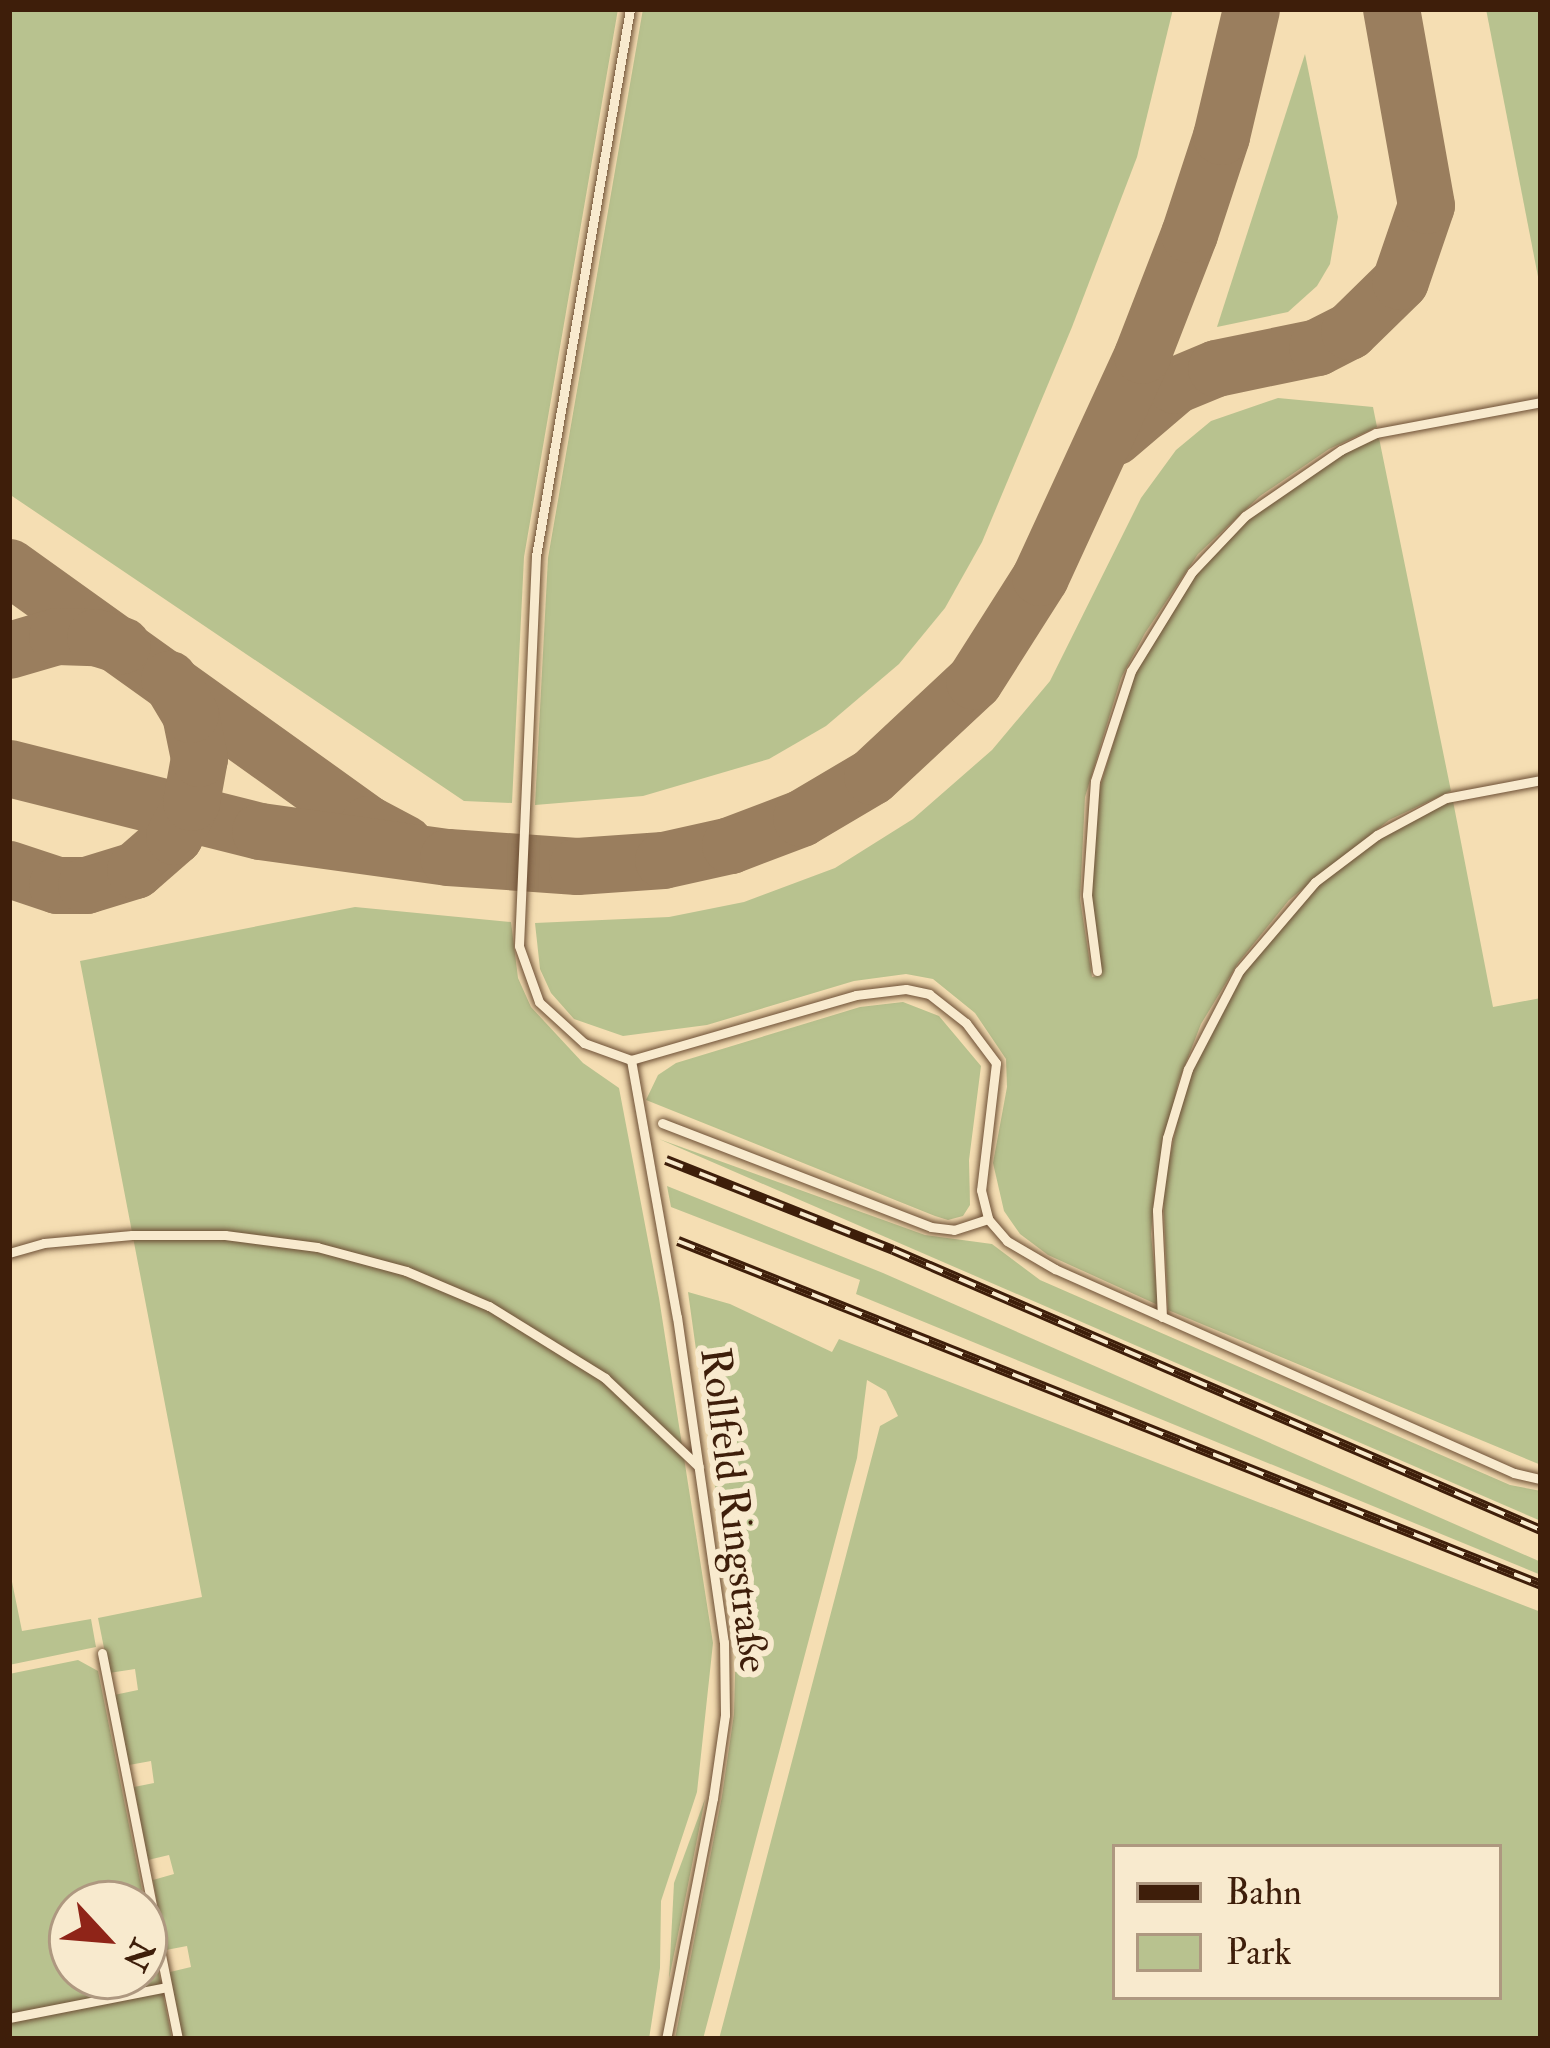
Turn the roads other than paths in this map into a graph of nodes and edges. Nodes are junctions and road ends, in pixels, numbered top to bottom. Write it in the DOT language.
graph roads {
  1 [pos="630,9"];
  2 [pos="1541,402"];
  3 [pos="1541,780"];
  4 [pos="1097,971"];
  5 [pos="631,1060"];
  6 [pos="662,1123"];
  7 [pos="988,1219"];
  8 [pos="9,1253"];
  9 [pos="1162,1317"];
  10 [pos="699,1467"];
  11 [pos="1541,1480"];
  12 [pos="102,1652"];
  13 [pos="147,1880"];
  14 [pos="168,1992"];
  15 [pos="101,2000"];
  16 [pos="9,2018"];
  17 [pos="178,2039"];
  18 [pos="665,2039"];
  1 -- 5 [label="lane"];
  2 -- 4 [label="lane"];
  3 -- 9 [label="lane"];
  5 -- 7 [label="lane"];
  5 -- 10 [label="lane, Rollfeld Ringstraße"];
  6 -- 7 [label="lane"];
  7 -- 9 [label="lane"];
  8 -- 10 [label="lane"];
  9 -- 11 [label="lane"];
  10 -- 18 [label="lane, Rollfeld Ringstraße"];
  12 -- 13 [label="lane"];
  14 -- 17 [label="lane"];
  15 -- 16 [label="lane"];
}
